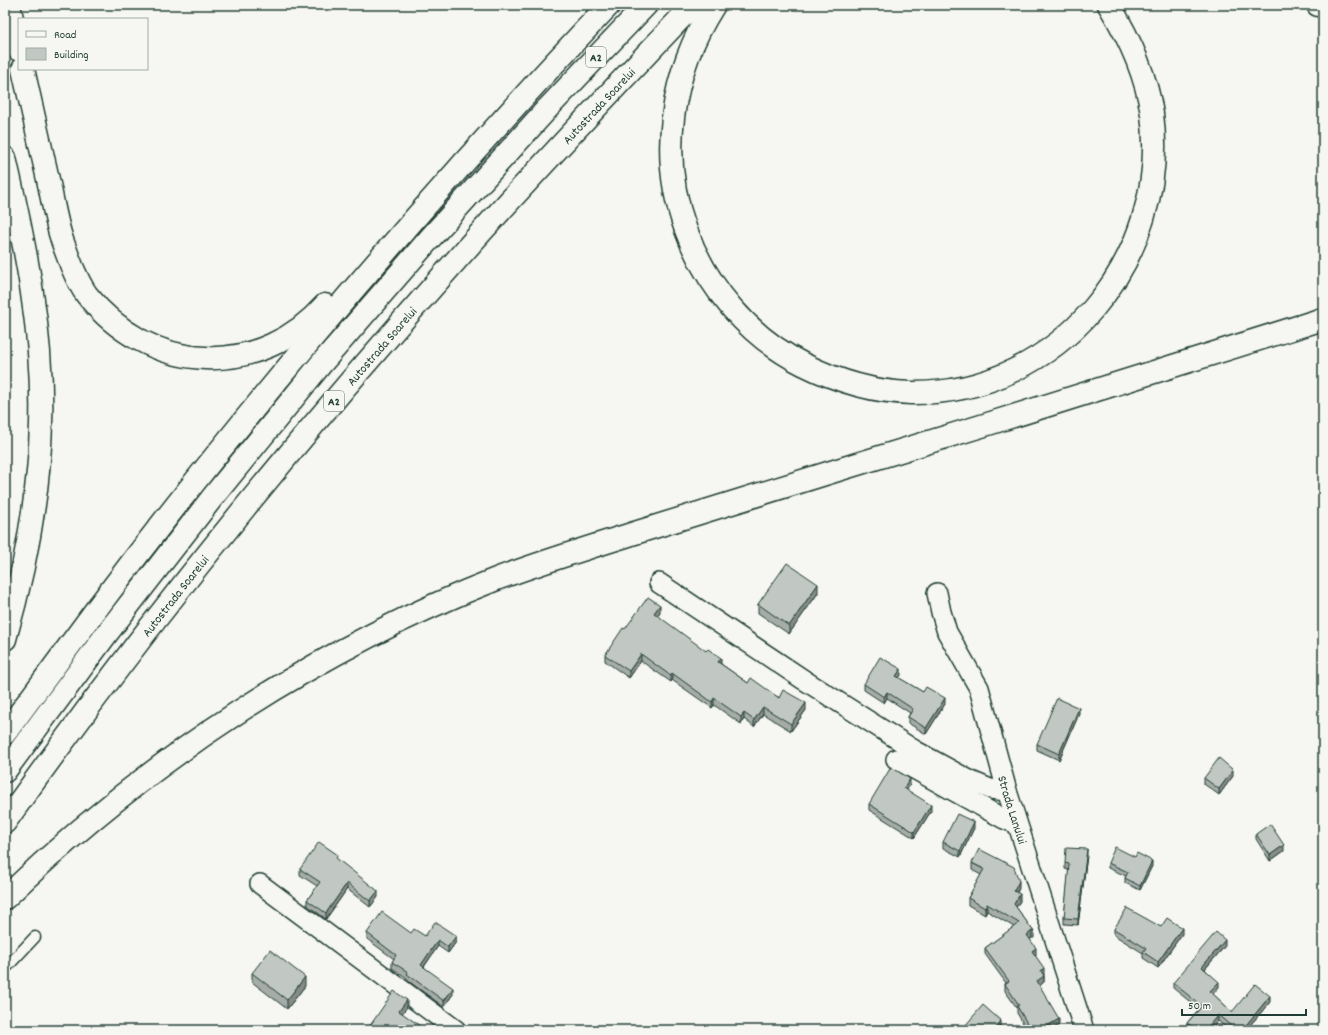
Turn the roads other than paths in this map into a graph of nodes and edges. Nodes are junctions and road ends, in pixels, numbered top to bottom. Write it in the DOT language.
graph roads {
  1 [pos="9,5"];
  2 [pos="609,5"];
  3 [pos="646,5"];
  4 [pos="693,5"];
  5 [pos="714,5"];
  6 [pos="1109,5"];
  7 [pos="1318,5"];
  8 [pos="1323,6"];
  9 [pos="18,46"];
  10 [pos="23,70"];
  11 [pos="5,158"];
  12 [pos="410,224"];
  13 [pos="1323,319"];
  14 [pos="659,583"];
  15 [pos="937,593"];
  16 [pos="5,639"];
  17 [pos="5,733"];
  18 [pos="896,759"];
  19 [pos="5,771"];
  20 [pos="1007,791"];
  21 [pos="5,822"];
  22 [pos="1018,824"];
  23 [pos="260,884"];
  24 [pos="5,898"];
  25 [pos="35,937"];
  26 [pos="5,969"];
  27 [pos="456,1030"];
  28 [pos="1084,1030"];
  1 -- 9 [label="highway"];
  2 -- 12 [label="highway"];
  3 -- 19 [label="highway, A2"];
  4 -- 21 [label="highway, Autostrada Soarelui / A2"];
  5 -- 6 [label="highway"];
  7 -- 8 [label="highway"];
  10 -- 12 [label="highway"];
  11 -- 16 [label="highway"];
  12 -- 17 [label="highway"];
  13 -- 24 [label="highway"];
  14 -- 20 [label="street"];
  15 -- 20 [label="street, Strada Lanului"];
  18 -- 22 [label="street"];
  20 -- 22 [label="street, Strada Lanului"];
  22 -- 28 [label="street, Strada Lanului"];
  23 -- 27 [label="street"];
  25 -- 26 [label="lane"];
}
